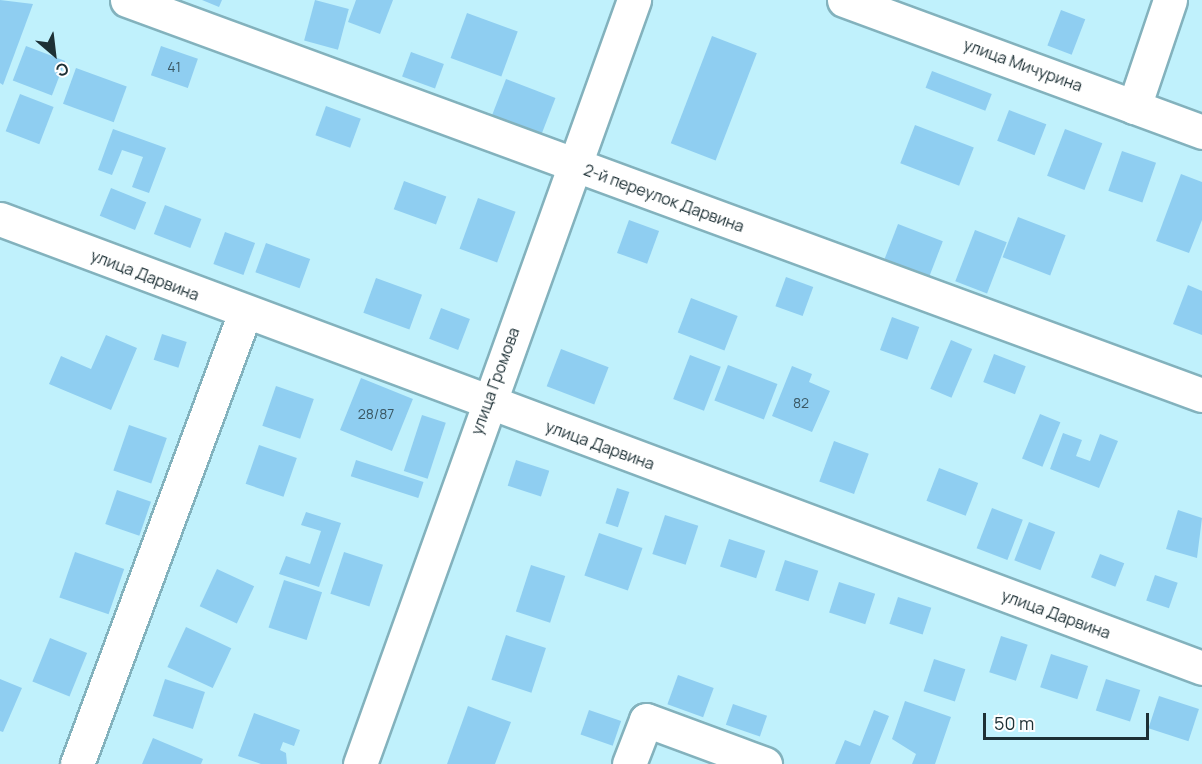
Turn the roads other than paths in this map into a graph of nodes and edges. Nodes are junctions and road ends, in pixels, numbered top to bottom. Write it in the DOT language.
graph roads {
  1 [pos="127,0"];
  2 [pos="634,0"];
  3 [pos="844,0"];
  4 [pos="1170,0"];
  5 [pos="919,12"];
  6 [pos="1134,107"];
  7 [pos="1202,132"];
  8 [pos="574,165"];
  9 [pos="0,219"];
  10 [pos="245,313"];
  11 [pos="1202,395"];
  12 [pos="486,403"];
  13 [pos="1202,668"];
  14 [pos="77,764"];
  15 [pos="360,764"];
  16 [pos="629,764"];
  17 [pos="765,764"];
  1 -- 8 [label="street, 2-й переулок Дарвина"];
  2 -- 8 [label="street, улица Громова"];
  3 -- 5 [label="street, улица Мичурина"];
  4 -- 6 [label="street"];
  5 -- 6 [label="street, улица Мичурина"];
  6 -- 7 [label="street, улица Мичурина"];
  8 -- 11 [label="street, 2-й переулок Дарвина"];
  8 -- 12 [label="street, улица Громова"];
  9 -- 10 [label="street, улица Дарвина"];
  10 -- 12 [label="street, улица Дарвина"];
  10 -- 14 [label="street"];
  12 -- 13 [label="street, улица Дарвина"];
  12 -- 15 [label="street, улица Громова"];
  16 -- 17 [label="street"];
}
